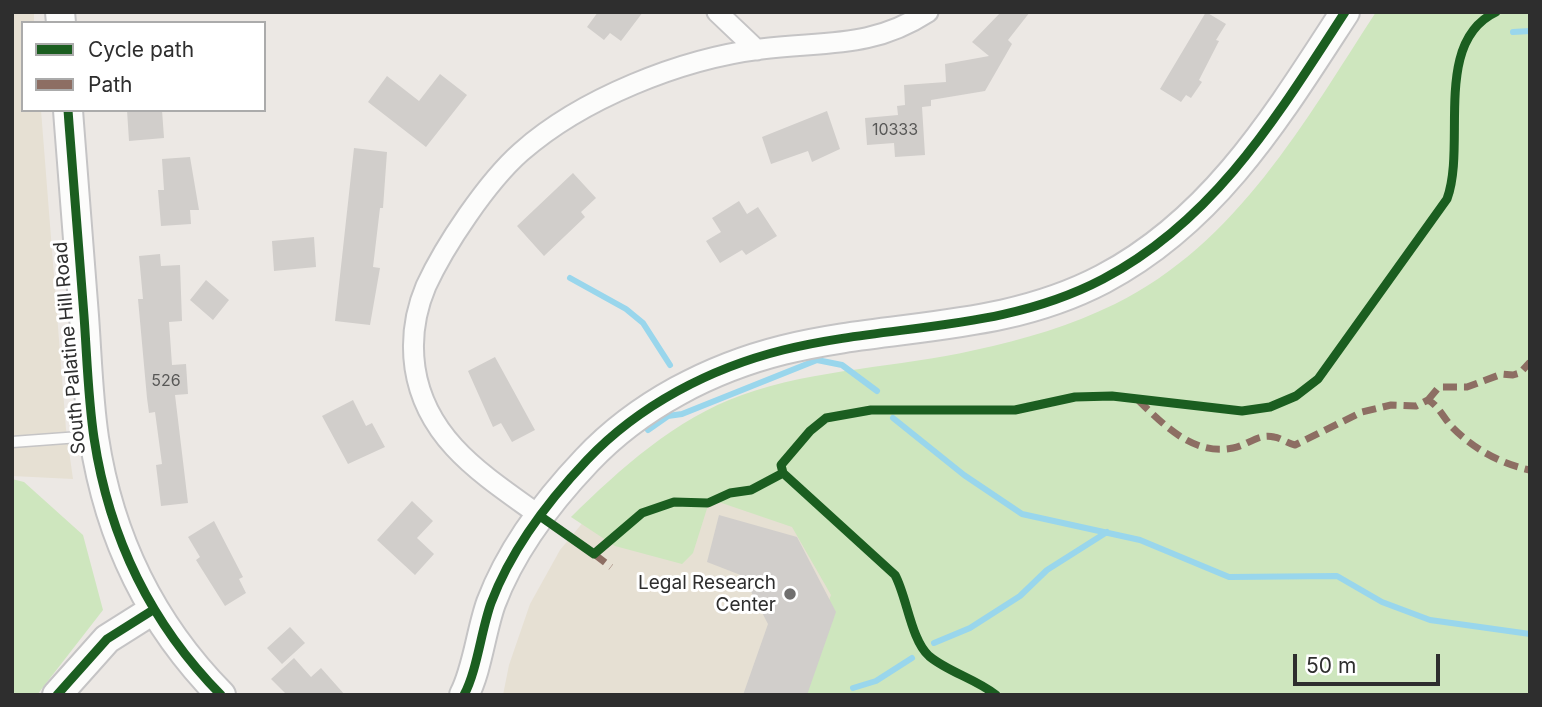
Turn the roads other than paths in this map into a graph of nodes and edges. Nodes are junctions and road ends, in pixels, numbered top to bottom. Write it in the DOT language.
graph roads {
  1 [pos="716,12"];
  2 [pos="928,12"];
  3 [pos="1345,12"];
  4 [pos="757,50"];
  5 [pos="68,112"];
  6 [pos="93,436"];
  7 [pos="12,442"];
  8 [pos="540,516"];
  9 [pos="153,610"];
  10 [pos="468,691"];
  11 [pos="57,695"];
  12 [pos="221,695"];
  1 -- 4 [label="street"];
  2 -- 4 [label="street"];
  3 -- 8 [label="main road"];
  4 -- 8 [label="street"];
  5 -- 6 [label="main road, South Palatine Hill Road"];
  6 -- 7 [label="lane"];
  6 -- 9 [label="main road, South Palatine Hill Road"];
  8 -- 10 [label="main road"];
  9 -- 11 [label="main road"];
  9 -- 12 [label="main road, South Palatine Hill Road"];
}
